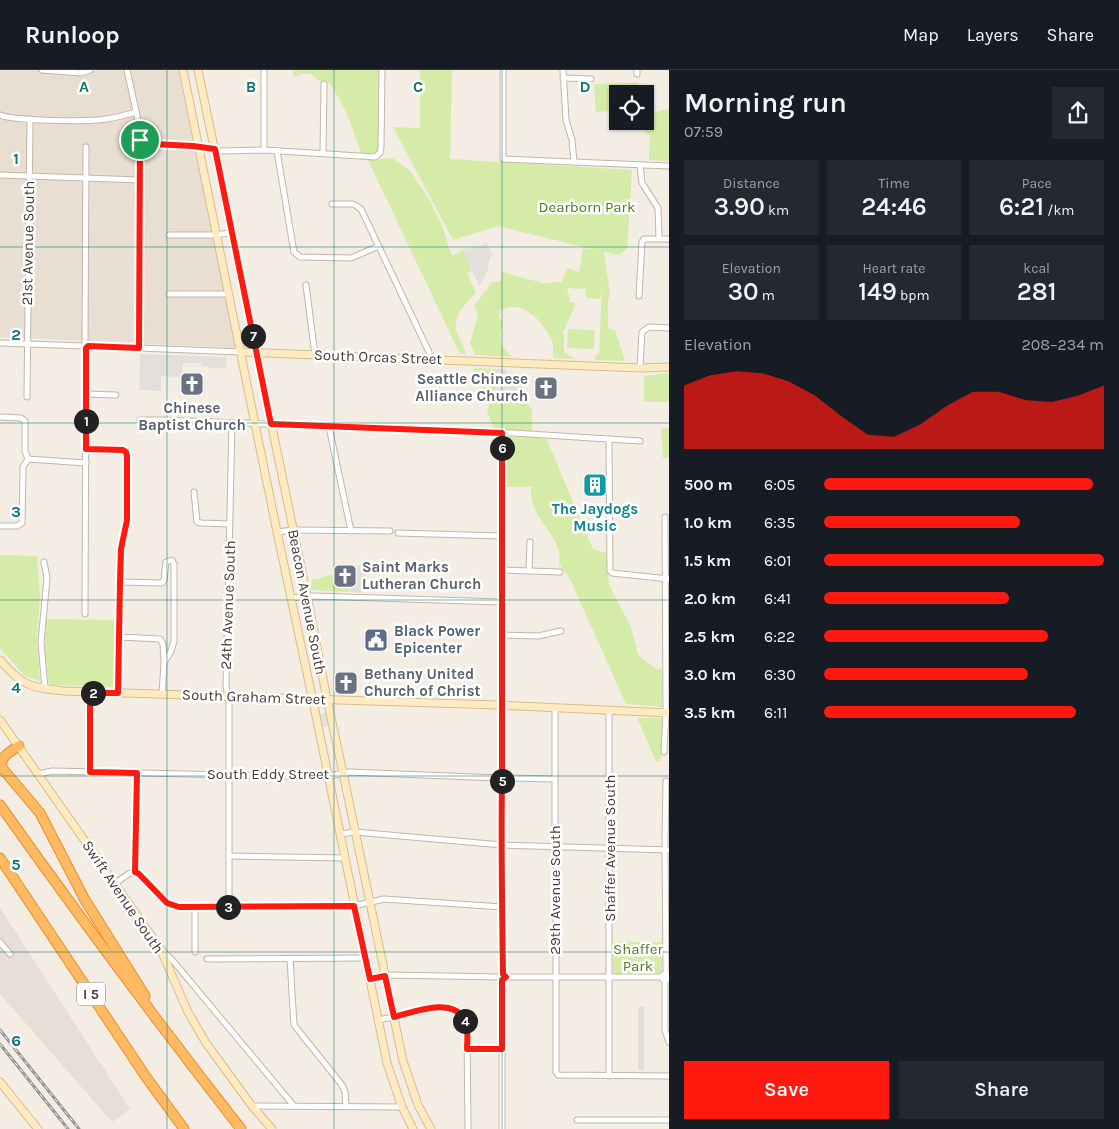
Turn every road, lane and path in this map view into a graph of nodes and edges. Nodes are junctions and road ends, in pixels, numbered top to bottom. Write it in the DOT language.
graph roads {
  1 [pos="42,70"];
  2 [pos="90,70"];
  3 [pos="127,70"];
  4 [pos="183,70"];
  5 [pos="198,70"];
  6 [pos="264,70"];
  7 [pos="382,70"];
  8 [pos="503,70"];
  9 [pos="563,70"];
  10 [pos="564,78"];
  11 [pos="591,79"];
  12 [pos="324,84"];
  13 [pos="136,112"];
  14 [pos="0,115"];
  15 [pos="30,119"];
  16 [pos="140,140"];
  17 [pos="86,147"];
  18 [pos="199,147"];
  19 [pos="215,149"];
  20 [pos="264,150"];
  21 [pos="277,151"];
  22 [pos="323,153"];
  23 [pos="574,162"];
  24 [pos="640,166"];
  25 [pos="669,166"];
  26 [pos="0,175"];
  27 [pos="30,176"];
  28 [pos="85,178"];
  29 [pos="140,180"];
  30 [pos="332,204"];
  31 [pos="232,232"];
  32 [pos="169,235"];
  33 [pos="216,235"];
  34 [pos="659,238"];
  35 [pos="669,239"];
  36 [pos="379,246"];
  37 [pos="306,285"];
  38 [pos="169,294"];
  39 [pos="229,294"];
  40 [pos="639,296"];
  41 [pos="669,328"];
  42 [pos="0,343"];
  43 [pos="27,344"];
  44 [pos="86,346"];
  45 [pos="139,348"];
  46 [pos="241,352"];
  47 [pos="256,352"];
  48 [pos="315,355"];
  49 [pos="428,359"];
  50 [pos="669,367"];
  51 [pos="640,368"];
  52 [pos="86,394"];
  53 [pos="116,395"];
  54 [pos="26,396"];
  55 [pos="0,418"];
  56 [pos="140,420"];
  57 [pos="232,423"];
  58 [pos="255,424"];
  59 [pos="271,424"];
  60 [pos="329,427"];
  61 [pos="502,433"];
  62 [pos="609,440"];
  63 [pos="640,441"];
  64 [pos="86,449"];
  65 [pos="28,459"];
  66 [pos="86,463"];
  67 [pos="194,492"];
  68 [pos="665,517"];
  69 [pos="230,524"];
  70 [pos="0,526"];
  71 [pos="293,530"];
  72 [pos="351,531"];
  73 [pos="277,532"];
  74 [pos="390,532"];
  75 [pos="398,533"];
  76 [pos="502,536"];
  77 [pos="530,542"];
  78 [pos="44,562"];
  79 [pos="502,570"];
  80 [pos="530,571"];
  81 [pos="560,572"];
  82 [pos="667,578"];
  83 [pos="120,582"];
  84 [pos="307,596"];
  85 [pos="290,598"];
  86 [pos="502,602"];
  87 [pos="85,614"];
  88 [pos="560,631"];
  89 [pos="502,635"];
  90 [pos="119,637"];
  91 [pos="0,660"];
  92 [pos="164,663"];
  93 [pos="44,689"];
  94 [pos="90,693"];
  95 [pos="118,693"];
  96 [pos="162,694"];
  97 [pos="228,696"];
  98 [pos="313,699"];
  99 [pos="326,699"];
  100 [pos="502,705"];
  101 [pos="556,708"];
  102 [pos="609,711"];
  103 [pos="667,713"];
  104 [pos="0,720"];
  105 [pos="19,746"];
  106 [pos="664,752"];
  107 [pos="90,772"];
  108 [pos="137,773"];
  109 [pos="343,773"];
  110 [pos="38,774"];
  111 [pos="229,775"];
  112 [pos="329,776"];
  113 [pos="502,778"];
  114 [pos="555,779"];
  115 [pos="666,781"];
  116 [pos="0,805"];
  117 [pos="354,832"];
  118 [pos="341,834"];
  119 [pos="502,845"];
  120 [pos="554,846"];
  121 [pos="610,848"];
  122 [pos="667,850"];
  123 [pos="229,856"];
  124 [pos="0,858"];
  125 [pos="345,858"];
  126 [pos="135,872"];
  127 [pos="114,884"];
  128 [pos="370,901"];
  129 [pos="354,906"];
  130 [pos="195,907"];
  131 [pos="229,907"];
  132 [pos="502,908"];
  133 [pos="0,942"];
  134 [pos="160,948"];
  135 [pos="195,952"];
  136 [pos="10,954"];
  137 [pos="290,958"];
  138 [pos="365,958"];
  139 [pos="207,959"];
  140 [pos="385,976"];
  141 [pos="502,977"];
  142 [pos="555,977"];
  143 [pos="609,977"];
  144 [pos="666,977"];
  145 [pos="370,979"];
  146 [pos="394,1017"];
  147 [pos="378,1020"];
  148 [pos="166,1034"];
  149 [pos="669,1040"];
  150 [pos="467,1049"];
  151 [pos="502,1049"];
  152 [pos="609,1076"];
  153 [pos="669,1076"];
  154 [pos="0,1082"];
  155 [pos="252,1106"];
  156 [pos="294,1106"];
  157 [pos="346,1106"];
  158 [pos="402,1107"];
  159 [pos="578,1120"];
  160 [pos="669,1120"];
  161 [pos="38,1129"];
  162 [pos="184,1129"];
  163 [pos="241,1129"];
  164 [pos="272,1129"];
  165 [pos="413,1129"];
  166 [pos="431,1129"];
  167 [pos="468,1129"];
  168 [pos="502,1129"];
  1 -- 2 [label="street"];
  3 -- 13 [label="street"];
  4 -- 18 [label="main road, Beacon Avenue South"];
  5 -- 19 [label="main road, Beacon Avenue South"];
  6 -- 20 [label="street"];
  7 -- 22 [label="street"];
  8 -- 23 [label="street"];
  9 -- 10 [label="street"];
  10 -- 11 [label="street"];
  10 -- 23 [label="street"];
  12 -- 22 [label="street"];
  13 -- 15 [label="street"];
  13 -- 16 [label="street"];
  14 -- 15 [label="street"];
  15 -- 27 [label="street, 21st Avenue South"];
  16 -- 18 [label="street"];
  16 -- 29 [label="street"];
  17 -- 28 [label="street"];
  18 -- 19 [label="street"];
  18 -- 33 [label="main road, Beacon Avenue South"];
  19 -- 20 [label="street"];
  19 -- 31 [label="main road, Beacon Avenue South"];
  20 -- 21 [label="street"];
  21 -- 22 [label="street"];
  21 -- 36 [label="street"];
  23 -- 24 [label="street"];
  24 -- 25 [label="street"];
  24 -- 34 [label="street"];
  26 -- 27 [label="street"];
  27 -- 28 [label="street"];
  27 -- 43 [label="street, 21st Avenue South"];
  28 -- 29 [label="street"];
  28 -- 44 [label="street"];
  29 -- 45 [label="street"];
  30 -- 36 [label="street"];
  31 -- 33 [label="street"];
  31 -- 47 [label="main road, Beacon Avenue South"];
  32 -- 33 [label="street"];
  33 -- 39 [label="main road, Beacon Avenue South"];
  34 -- 35 [label="street"];
  34 -- 40 [label="street"];
  36 -- 49 [label="street"];
  37 -- 48 [label="street"];
  38 -- 39 [label="street"];
  39 -- 46 [label="main road, Beacon Avenue South"];
  41 -- 51 [label="street"];
  42 -- 43 [label="street, South Orcas Street"];
  43 -- 44 [label="street, South Orcas Street"];
  43 -- 54 [label="street, 21st Avenue South"];
  44 -- 45 [label="street, South Orcas Street"];
  44 -- 52 [label="street"];
  45 -- 46 [label="street, South Orcas Street"];
  46 -- 47 [label="main road, South Orcas Street"];
  46 -- 58 [label="main road, Beacon Avenue South"];
  47 -- 48 [label="main road, South Orcas Street"];
  47 -- 59 [label="main road, Beacon Avenue South"];
  48 -- 49 [label="main road, South Orcas Street"];
  49 -- 51 [label="main road, South Orcas Street"];
  50 -- 51 [label="main road, South Orcas Street"];
  52 -- 53 [label="street"];
  52 -- 64 [label="street"];
  55 -- 65 [label="street"];
  56 -- 57 [label="street"];
  57 -- 58 [label="street"];
  57 -- 69 [label="street, 24th Avenue South"];
  58 -- 59 [label="street"];
  58 -- 73 [label="main road, Beacon Avenue South"];
  59 -- 60 [label="street"];
  59 -- 71 [label="main road, Beacon Avenue South"];
  60 -- 61 [label="street"];
  60 -- 72 [label="street"];
  61 -- 62 [label="street"];
  61 -- 76 [label="street"];
  62 -- 63 [label="street"];
  62 -- 82 [label="street"];
  64 -- 66 [label="street"];
  64 -- 83 [label="street"];
  65 -- 66 [label="street"];
  65 -- 70 [label="street"];
  66 -- 87 [label="street"];
  67 -- 69 [label="street"];
  68 -- 82 [label="street"];
  69 -- 97 [label="street, 24th Avenue South"];
  71 -- 72 [label="street"];
  71 -- 73 [label="street"];
  71 -- 84 [label="main road, Beacon Avenue South"];
  72 -- 74 [label="street"];
  73 -- 85 [label="main road, Beacon Avenue South"];
  75 -- 76 [label="street"];
  76 -- 79 [label="street"];
  77 -- 80 [label="street"];
  78 -- 93 [label="street"];
  79 -- 80 [label="street"];
  79 -- 86 [label="street"];
  80 -- 81 [label="street"];
  82 -- 103 [label="street"];
  83 -- 90 [label="street"];
  83 -- 92 [label="street"];
  84 -- 85 [label="street"];
  84 -- 86 [label="street"];
  84 -- 99 [label="main road, Beacon Avenue South"];
  85 -- 98 [label="main road, Beacon Avenue South"];
  86 -- 89 [label="street"];
  88 -- 89 [label="street"];
  89 -- 100 [label="street"];
  90 -- 92 [label="street"];
  90 -- 95 [label="street"];
  91 -- 93 [label="main road, South Graham Street"];
  92 -- 96 [label="street"];
  93 -- 94 [label="main road, South Graham Street"];
  94 -- 95 [label="main road, South Graham Street"];
  94 -- 107 [label="street"];
  95 -- 96 [label="main road, South Graham Street"];
  96 -- 97 [label="main road, South Graham Street"];
  97 -- 98 [label="main road, South Graham Street"];
  97 -- 111 [label="street, 24th Avenue South"];
  98 -- 99 [label="main road, South Graham Street"];
  98 -- 112 [label="main road, Beacon Avenue South"];
  99 -- 100 [label="main road, South Graham Street"];
  99 -- 109 [label="main road, Beacon Avenue South"];
  100 -- 101 [label="main road, South Graham Street"];
  100 -- 113 [label="street"];
  101 -- 102 [label="main road, South Graham Street"];
  101 -- 114 [label="street, 29th Avenue South"];
  102 -- 103 [label="main road, South Graham Street"];
  102 -- 121 [label="street, Shaffer Avenue South"];
  103 -- 106 [label="street"];
  104 -- 105 [label="main road, Swift Avenue South"];
  105 -- 110 [label="main road, Swift Avenue South"];
  105 -- 148 [label="highway"];
  107 -- 108 [label="street, South Eddy Street"];
  107 -- 110 [label="street, South Eddy Street"];
  108 -- 111 [label="street, South Eddy Street"];
  108 -- 126 [label="street"];
  109 -- 112 [label="street, South Eddy Street"];
  109 -- 113 [label="street, South Eddy Street"];
  109 -- 117 [label="main road, Beacon Avenue South"];
  110 -- 127 [label="main road, Swift Avenue South"];
  111 -- 112 [label="street, South Eddy Street"];
  111 -- 123 [label="street, 24th Avenue South"];
  112 -- 118 [label="main road, Beacon Avenue South"];
  113 -- 114 [label="street, South Eddy Street"];
  113 -- 119 [label="street"];
  114 -- 120 [label="street, 29th Avenue South"];
  115 -- 122 [label="street"];
  116 -- 148 [label="highway, I 5"];
  117 -- 118 [label="street"];
  117 -- 119 [label="street"];
  117 -- 128 [label="main road, Beacon Avenue South"];
  118 -- 125 [label="main road, Beacon Avenue South"];
  119 -- 120 [label="street"];
  119 -- 132 [label="street"];
  120 -- 121 [label="street"];
  120 -- 142 [label="street, 29th Avenue South"];
  121 -- 122 [label="street"];
  121 -- 143 [label="street, Shaffer Avenue South"];
  122 -- 144 [label="street"];
  123 -- 125 [label="street"];
  123 -- 131 [label="street, 24th Avenue South"];
  124 -- 162 [label="highway, I 5"];
  125 -- 129 [label="main road, Beacon Avenue South"];
  126 -- 127 [label="street"];
  126 -- 130 [label="street"];
  127 -- 134 [label="main road, Swift Avenue South"];
  128 -- 129 [label="street"];
  128 -- 132 [label="street"];
  128 -- 140 [label="main road, Beacon Avenue South"];
  129 -- 131 [label="street"];
  129 -- 138 [label="main road, Beacon Avenue South"];
  130 -- 131 [label="street"];
  130 -- 135 [label="street"];
  132 -- 141 [label="street"];
  133 -- 136 [label="street"];
  134 -- 155 [label="main road, Swift Avenue South"];
  134 -- 156 [label="street"];
  137 -- 138 [label="street"];
  137 -- 139 [label="street"];
  137 -- 157 [label="street"];
  138 -- 145 [label="main road, Beacon Avenue South"];
  140 -- 141 [label="street"];
  140 -- 145 [label="street"];
  140 -- 146 [label="main road, Beacon Avenue South"];
  141 -- 142 [label="street"];
  141 -- 151 [label="street"];
  142 -- 143 [label="street"];
  142 -- 152 [label="street, 29th Avenue South"];
  143 -- 144 [label="street"];
  143 -- 152 [label="street, Shaffer Avenue South"];
  144 -- 149 [label="street"];
  145 -- 147 [label="main road, Beacon Avenue South"];
  146 -- 147 [label="street"];
  146 -- 150 [label="street"];
  146 -- 166 [label="main road, Beacon Avenue South"];
  147 -- 158 [label="main road, Beacon Avenue South"];
  148 -- 163 [label="highway, I 5"];
  150 -- 151 [label="street"];
  150 -- 167 [label="street"];
  151 -- 168 [label="street"];
  152 -- 153 [label="street"];
  154 -- 161 [label="main road"];
  155 -- 156 [label="street"];
  155 -- 164 [label="main road, Swift Avenue South"];
  156 -- 157 [label="street"];
  157 -- 158 [label="street"];
  158 -- 165 [label="main road, Beacon Avenue South"];
  159 -- 160 [label="street"];
}
